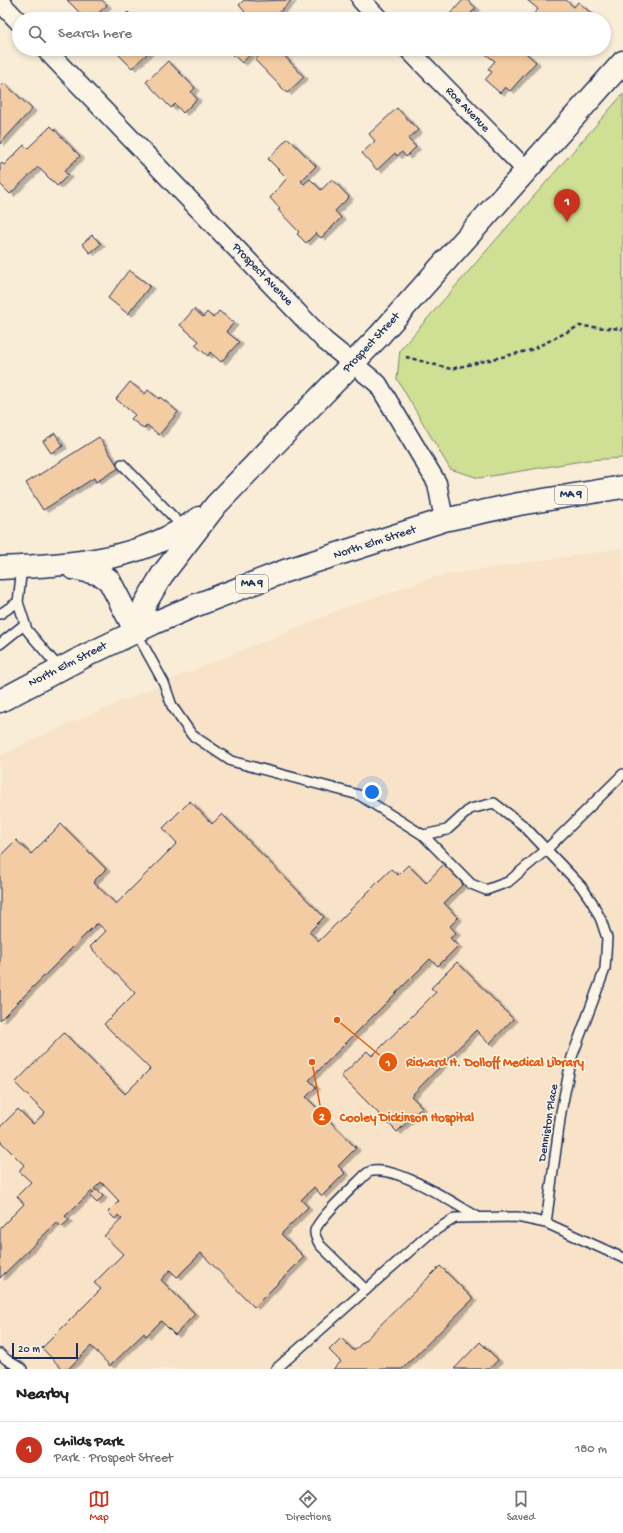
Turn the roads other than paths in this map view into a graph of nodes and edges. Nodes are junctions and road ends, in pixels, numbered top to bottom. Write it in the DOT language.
graph roads {
  1 [pos="361,0"];
  2 [pos="0,2"];
  3 [pos="372,12"];
  4 [pos="12,15"];
  5 [pos="52,56"];
  6 [pos="415,56"];
  7 [pos="623,62"];
  8 [pos="527,171"];
  9 [pos="353,364"];
  10 [pos="122,464"];
  11 [pos="623,487"];
  12 [pos="216,505"];
  13 [pos="444,520"];
  14 [pos="185,529"];
  15 [pos="58,566"];
  16 [pos="22,567"];
  17 [pos="0,568"];
  18 [pos="18,602"];
  19 [pos="0,614"];
  20 [pos="25,624"];
  21 [pos="136,632"];
  22 [pos="0,644"];
  23 [pos="60,669"];
  24 [pos="0,701"];
  25 [pos="623,774"];
  26 [pos="422,835"];
  27 [pos="546,850"];
  28 [pos="478,1218"];
  29 [pos="546,1223"];
  30 [pos="623,1258"];
  31 [pos="366,1290"];
  32 [pos="0,1354"];
  33 [pos="22,1369"];
  34 [pos="276,1369"];
  1 -- 3 [label="street"];
  2 -- 4 [label="street"];
  5 -- 9 [label="street, Prospect Avenue"];
  6 -- 8 [label="street, Roe Avenue"];
  7 -- 8 [label="main road, Prospect Street"];
  8 -- 9 [label="main road, Prospect Street"];
  9 -- 12 [label="main road, Prospect Street"];
  9 -- 13 [label="street, Prospect Avenue"];
  10 -- 14 [label="lane"];
  11 -- 13 [label="main road, North Elm Street / MA 9"];
  12 -- 14 [label="main road"];
  12 -- 21 [label="main road, Prospect Street"];
  13 -- 21 [label="main road, North Elm Street / MA 9"];
  14 -- 15 [label="main road"];
  15 -- 16 [label="main road"];
  15 -- 21 [label="main road"];
  16 -- 17 [label="main road"];
  16 -- 18 [label="lane"];
  18 -- 19 [label="lane"];
  18 -- 20 [label="lane"];
  20 -- 22 [label="lane"];
  20 -- 23 [label="lane"];
  21 -- 23 [label="main road, North Elm Street / MA 9"];
  21 -- 26 [label="lane"];
  23 -- 24 [label="main road, North Elm Street / MA 9"];
  25 -- 27 [label="lane"];
  26 -- 27 [label="lane, Denniston Place"];
  26 -- 27 [label="lane"];
  27 -- 29 [label="lane, Denniston Place"];
  28 -- 29 [label="lane"];
  28 -- 31 [label="lane"];
  28 -- 31 [label="lane"];
  29 -- 30 [label="lane"];
  31 -- 34 [label="lane"];
  32 -- 33 [label="lane"];
}
